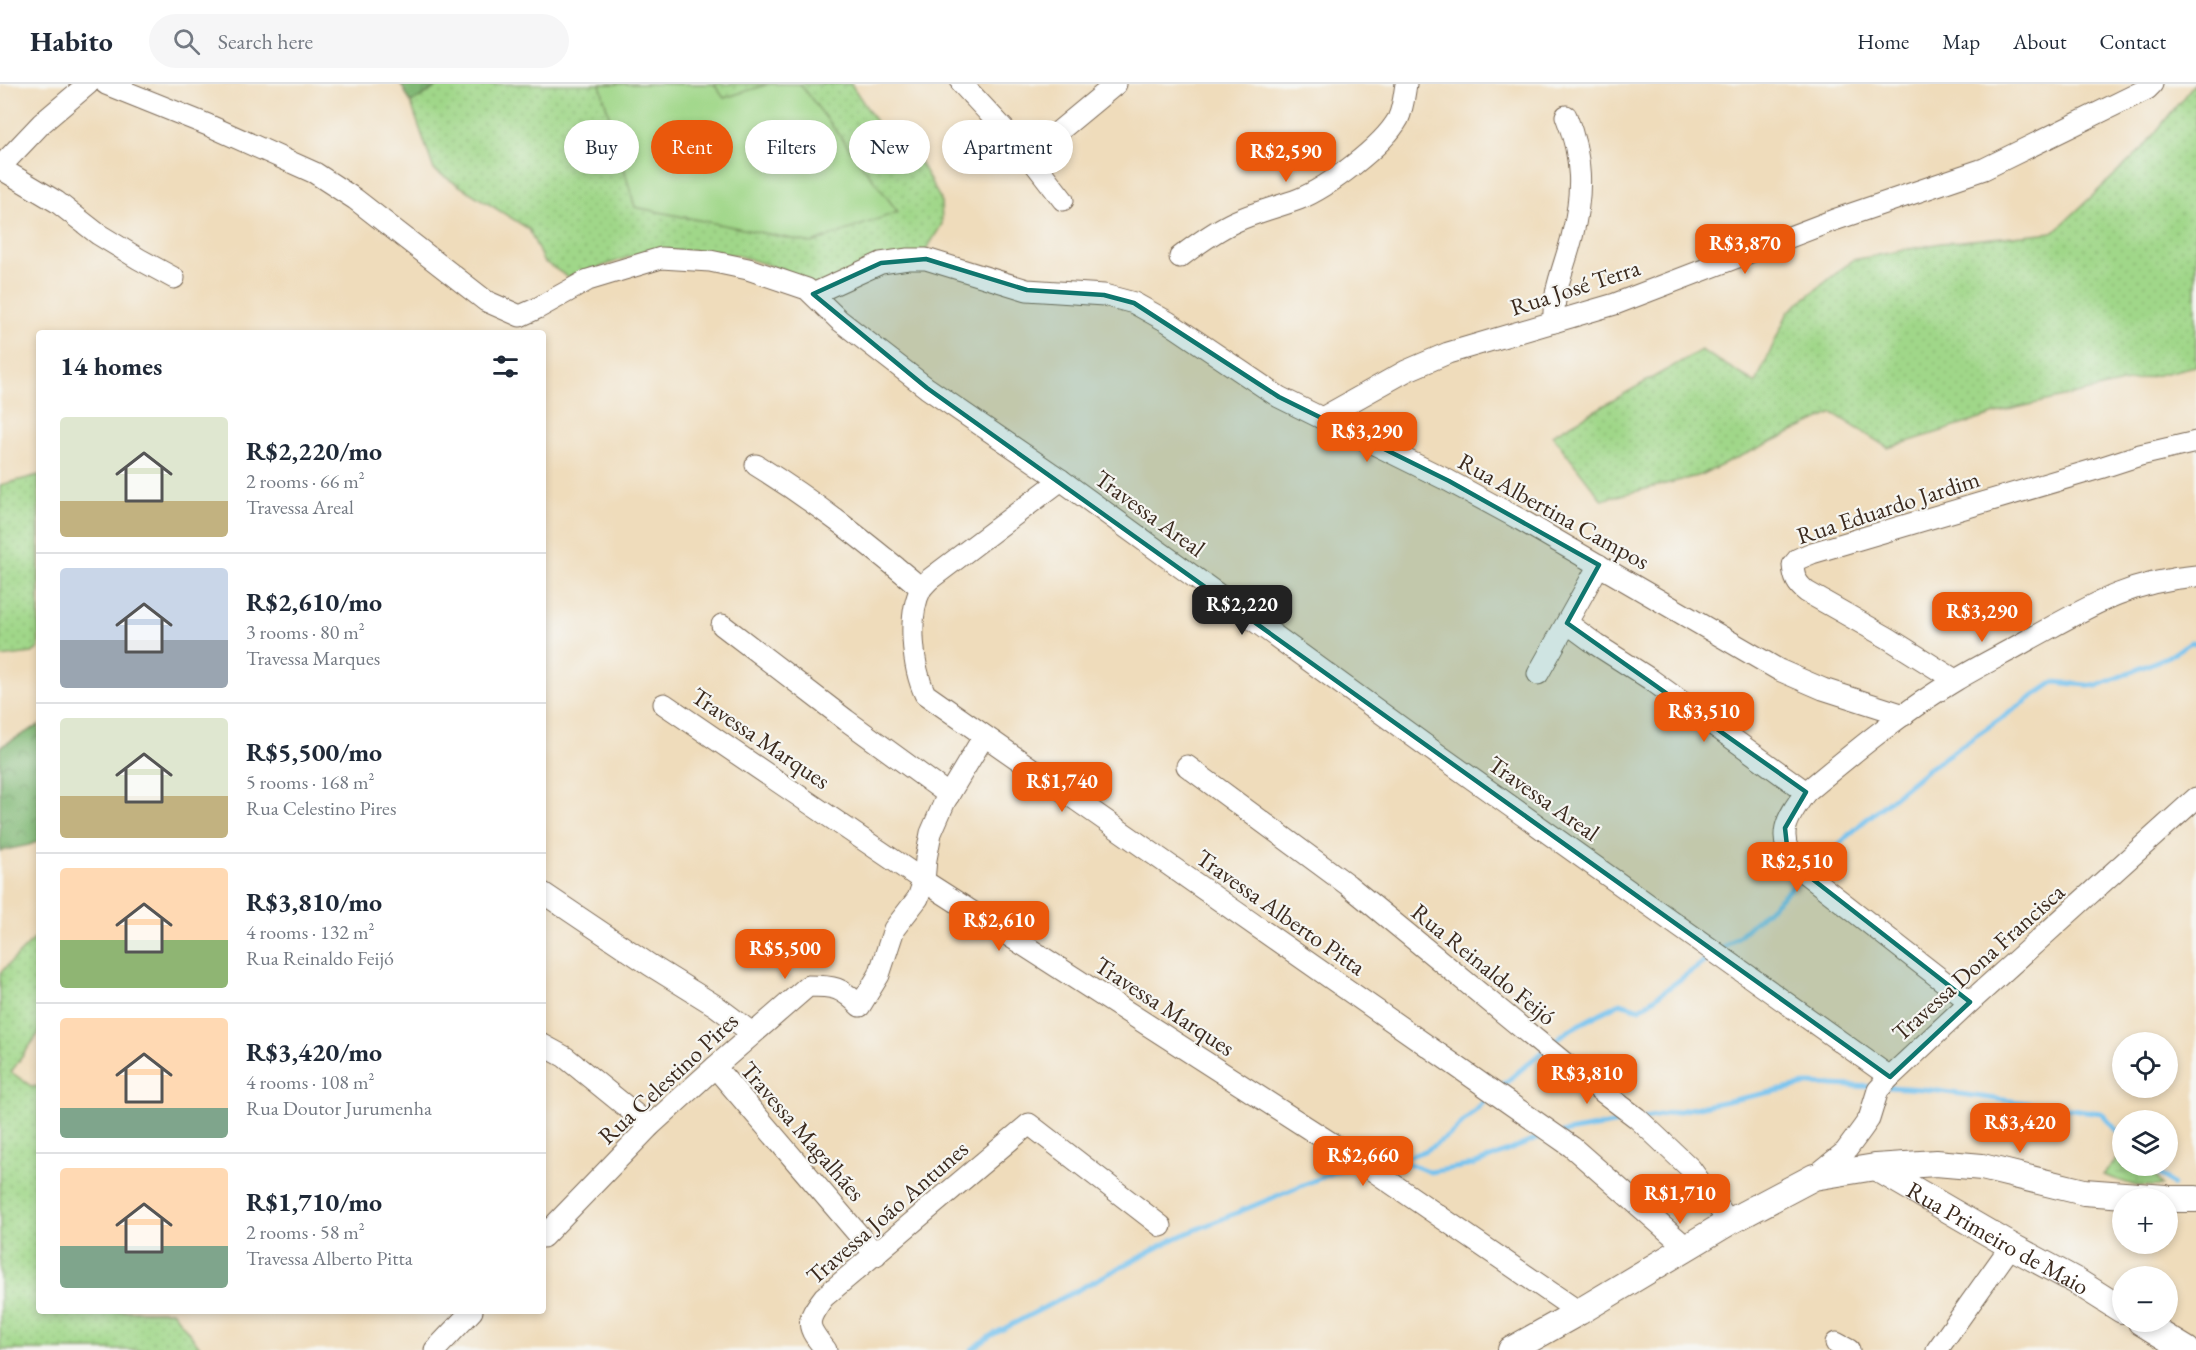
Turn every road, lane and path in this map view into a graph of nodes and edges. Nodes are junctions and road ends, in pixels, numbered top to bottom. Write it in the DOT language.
graph roads {
  1 [pos="88,84"];
  2 [pos="106,84"];
  3 [pos="962,84"];
  4 [pos="1116,84"];
  5 [pos="2149,86"];
  6 [pos="1405,94"];
  7 [pos="1566,116"];
  8 [pos="996,120"];
  9 [pos="1072,120"];
  10 [pos="0,168"];
  11 [pos="1043,174"];
  12 [pos="1063,200"];
  13 [pos="1180,257"];
  14 [pos="174,279"];
  15 [pos="813,294"];
  16 [pos="1554,322"];
  17 [pos="1322,418"];
  18 [pos="2196,442"];
  19 [pos="756,465"];
  20 [pos="1061,480"];
  21 [pos="1599,565"];
  22 [pos="2196,576"];
  23 [pos="921,588"];
  24 [pos="1567,623"];
  25 [pos="722,625"];
  26 [pos="1538,674"];
  27 [pos="1955,680"];
  28 [pos="664,704"];
  29 [pos="1904,715"];
  30 [pos="984,736"];
  31 [pos="1187,766"];
  32 [pos="1806,792"];
  33 [pos="949,795"];
  34 [pos="2196,798"];
  35 [pos="924,880"];
  36 [pos="546,896"];
  37 [pos="1970,1002"];
  38 [pos="752,1033"];
  39 [pos="546,1048"];
  40 [pos="715,1067"];
  41 [pos="1885,1082"];
  42 [pos="650,1126"];
  43 [pos="1875,1167"];
  44 [pos="1814,1177"];
  45 [pos="2112,1194"];
  46 [pos="2178,1199"];
  47 [pos="2196,1199"];
  48 [pos="1729,1222"];
  49 [pos="1161,1226"];
  50 [pos="546,1234"];
  51 [pos="2011,1246"];
  52 [pos="1686,1247"];
  53 [pos="876,1255"];
  54 [pos="2112,1304"];
  55 [pos="1579,1312"];
  56 [pos="469,1314"];
  57 [pos="2157,1332"];
  58 [pos="435,1350"];
  59 [pos="826,1350"];
  60 [pos="1511,1350"];
  61 [pos="1937,1350"];
  62 [pos="2187,1350"];
  1 -- 10 [label="street"];
  2 -- 15 [label="street, Travessa Areal"];
  3 -- 8 [label="street"];
  4 -- 9 [label="street"];
  5 -- 16 [label="street, Rua José Terra"];
  6 -- 13 [label="street"];
  7 -- 16 [label="street"];
  10 -- 14 [label="street"];
  11 -- 12 [label="street"];
  15 -- 17 [label="street, Rua Albertina Campos"];
  15 -- 20 [label="street, Travessa Areal"];
  16 -- 17 [label="street, Rua José Terra"];
  17 -- 21 [label="street, Rua Albertina Campos"];
  18 -- 27 [label="street, Rua Eduardo Jardim"];
  19 -- 23 [label="street"];
  20 -- 23 [label="street"];
  20 -- 41 [label="street, Travessa Areal"];
  21 -- 24 [label="street"];
  21 -- 29 [label="street, Rua Albertina Campos"];
  22 -- 27 [label="street"];
  23 -- 30 [label="street, Travessa Alberto Pitta"];
  24 -- 26 [label="street"];
  24 -- 32 [label="street"];
  25 -- 33 [label="street"];
  27 -- 29 [label="street"];
  28 -- 35 [label="street, Travessa Marques"];
  29 -- 32 [label="street"];
  30 -- 33 [label="street, Rua Celestino Pires"];
  30 -- 52 [label="street, Travessa Alberto Pitta"];
  31 -- 48 [label="street, Rua Reinaldo Feijó"];
  32 -- 37 [label="street"];
  33 -- 35 [label="street, Rua Celestino Pires"];
  34 -- 37 [label="street, Travessa Dona Francisca"];
  35 -- 38 [label="street, Rua Celestino Pires"];
  35 -- 55 [label="street, Travessa Marques"];
  36 -- 38 [label="street"];
  37 -- 41 [label="street, Travessa Dona Francisca"];
  38 -- 40 [label="street, Rua Celestino Pires"];
  39 -- 42 [label="street"];
  40 -- 42 [label="street, Rua Celestino Pires"];
  40 -- 53 [label="street, Travessa Magalhães"];
  41 -- 44 [label="street, Travessa Dona Francisca"];
  42 -- 50 [label="street, Rua Celestino Pires"];
  43 -- 44 [label="main road"];
  43 -- 45 [label="main road"];
  43 -- 51 [label="main road, Rua Primeiro de Maio"];
  44 -- 48 [label="main road"];
  46 -- 47 [label="main road"];
  48 -- 52 [label="main road"];
  49 -- 53 [label="street, Travessa João Antunes"];
  51 -- 54 [label="main road, Rua Primeiro de Maio"];
  51 -- 61 [label="street"];
  52 -- 55 [label="main road"];
  53 -- 59 [label="street, Travessa João Antunes"];
  55 -- 60 [label="main road"];
  56 -- 58 [label="street"];
  57 -- 62 [label="main road"];
}
